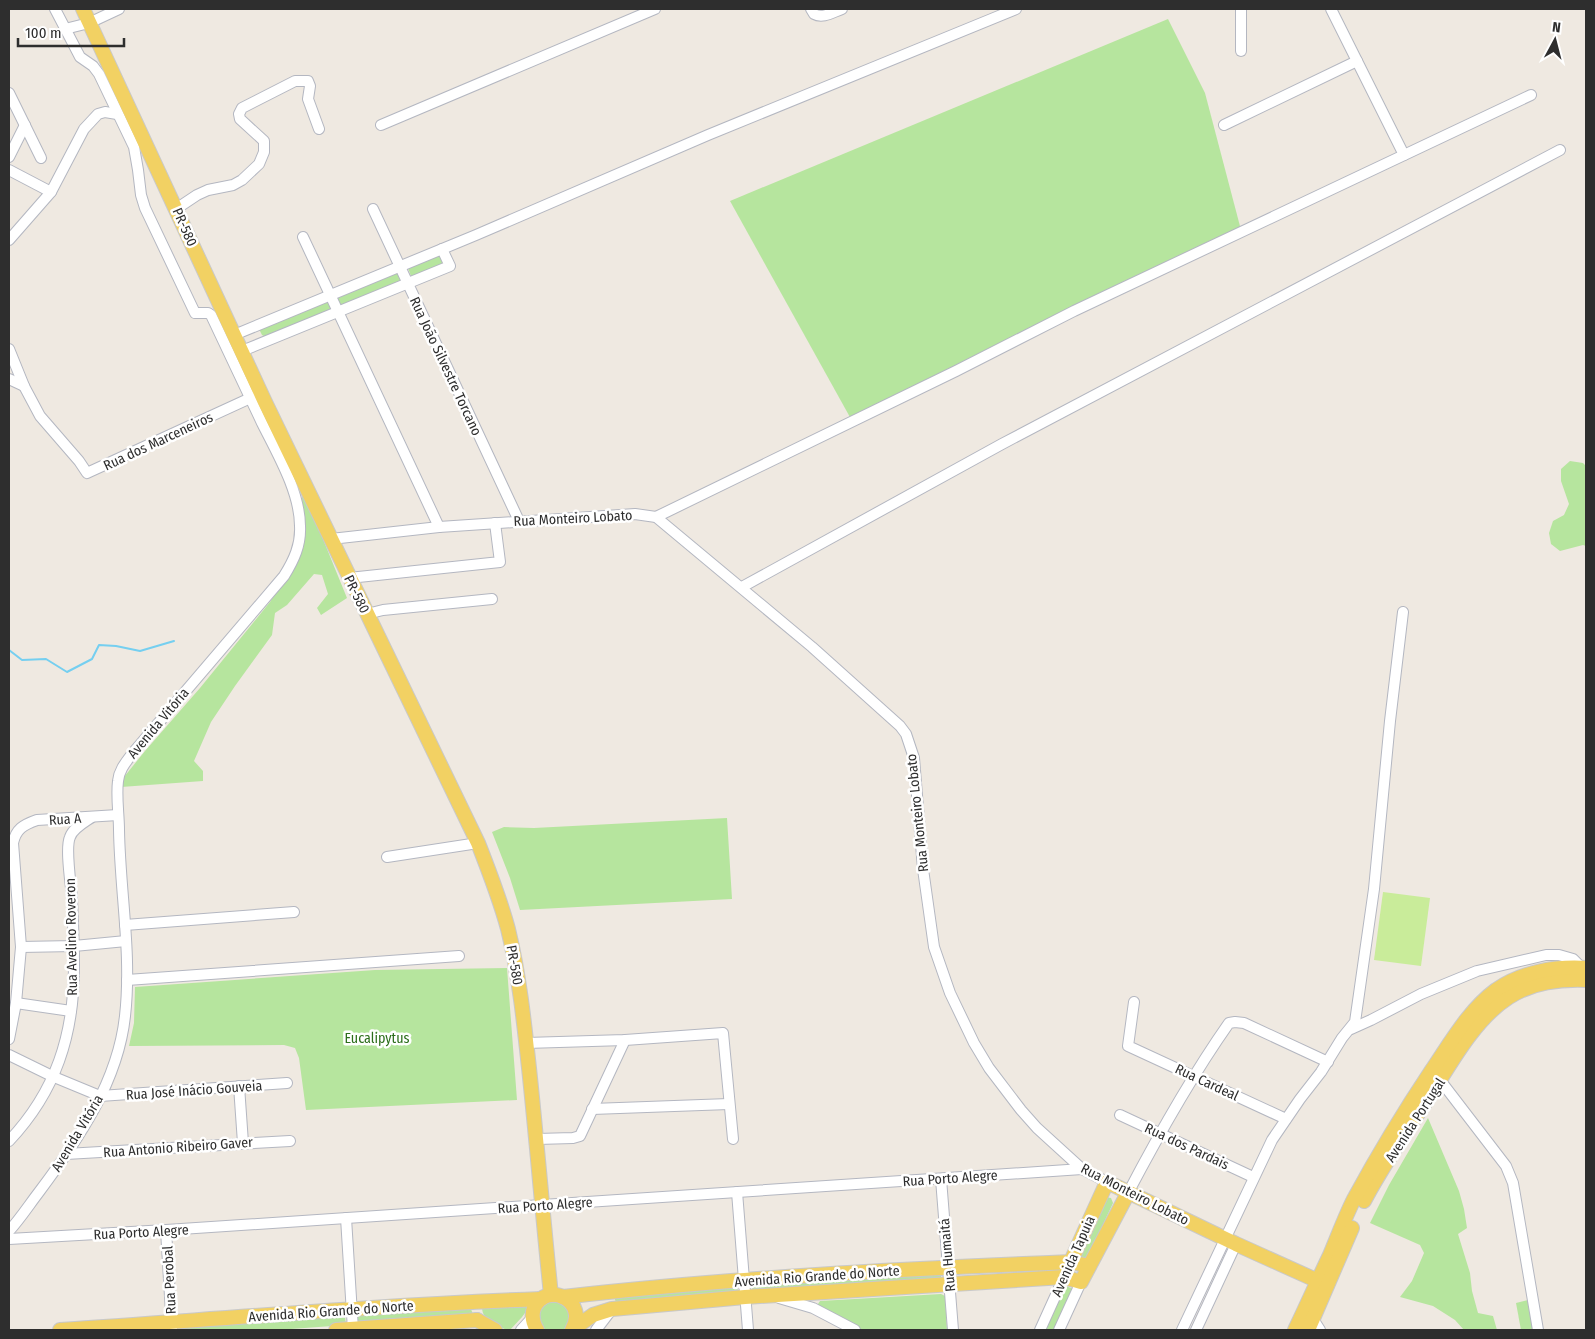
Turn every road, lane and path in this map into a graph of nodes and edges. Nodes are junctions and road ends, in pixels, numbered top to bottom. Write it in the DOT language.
graph roads {
  1 [pos="55,9"];
  2 [pos="83,9"];
  3 [pos="119,9"];
  4 [pos="655,9"];
  5 [pos="812,9"];
  6 [pos="842,9"];
  7 [pos="1016,9"];
  8 [pos="1241,9"];
  9 [pos="1331,9"];
  10 [pos="89,23"];
  11 [pos="65,29"];
  12 [pos="1241,51"];
  13 [pos="1357,61"];
  14 [pos="9,93"];
  15 [pos="1531,95"];
  16 [pos="117,114"];
  17 [pos="25,125"];
  18 [pos="381,125"];
  19 [pos="1224,125"];
  20 [pos="318,129"];
  21 [pos="139,145"];
  22 [pos="1560,150"];
  23 [pos="1404,155"];
  24 [pos="9,157"];
  25 [pos="40,158"];
  26 [pos="9,170"];
  27 [pos="51,192"];
  28 [pos="176,209"];
  29 [pos="373,209"];
  30 [pos="303,237"];
  31 [pos="9,240"];
  32 [pos="442,249"];
  33 [pos="399,266"];
  34 [pos="407,284"];
  35 [pos="330,294"];
  36 [pos="337,312"];
  37 [pos="234,335"];
  38 [pos="9,349"];
  39 [pos="242,352"];
  40 [pos="9,379"];
  41 [pos="24,386"];
  42 [pos="256,396"];
  43 [pos="656,517"];
  44 [pos="519,521"];
  45 [pos="495,523"];
  46 [pos="439,527"];
  47 [pos="331,538"];
  48 [pos="349,578"];
  49 [pos="742,587"];
  50 [pos="492,599"];
  51 [pos="1402,612"];
  52 [pos="367,614"];
  53 [pos="118,815"];
  54 [pos="92,817"];
  55 [pos="478,843"];
  56 [pos="387,857"];
  57 [pos="294,912"];
  58 [pos="125,925"];
  59 [pos="126,941"];
  60 [pos="21,946"];
  61 [pos="74,946"];
  62 [pos="459,956"];
  63 [pos="1585,972"];
  64 [pos="127,980"];
  65 [pos="1134,1002"];
  66 [pos="16,1003"];
  67 [pos="71,1011"];
  68 [pos="1353,1026"];
  69 [pos="9,1039"];
  70 [pos="625,1040"];
  71 [pos="526,1043"];
  72 [pos="9,1055"];
  73 [pos="1328,1062"];
  74 [pos="1194,1076"];
  75 [pos="54,1077"];
  76 [pos="1440,1080"];
  77 [pos="287,1083"];
  78 [pos="239,1086"];
  79 [pos="100,1096"];
  80 [pos="729,1104"];
  81 [pos="592,1109"];
  82 [pos="1120,1115"];
  83 [pos="1286,1119"];
  84 [pos="1159,1133"];
  85 [pos="537,1139"];
  86 [pos="732,1139"];
  87 [pos="9,1141"];
  88 [pos="290,1141"];
  89 [pos="243,1143"];
  90 [pos="66,1154"];
  91 [pos="1082,1169"];
  92 [pos="1253,1177"];
  93 [pos="940,1179"];
  94 [pos="1107,1182"];
  95 [pos="737,1192"];
  96 [pos="1128,1193"];
  97 [pos="542,1205"];
  98 [pos="346,1218"];
  99 [pos="166,1230"];
  100 [pos="9,1231"];
  101 [pos="9,1239"];
  102 [pos="1230,1242"];
  103 [pos="1071,1262"];
  104 [pos="1088,1266"];
  105 [pos="948,1267"];
  106 [pos="1064,1277"];
  107 [pos="744,1281"];
  108 [pos="1081,1282"];
  109 [pos="1323,1283"];
  110 [pos="949,1285"];
  111 [pos="610,1291"];
  112 [pos="771,1296"];
  113 [pos="551,1297"];
  114 [pos="745,1297"];
  115 [pos="476,1302"];
  116 [pos="612,1309"];
  117 [pos="351,1310"];
  118 [pos="477,1320"];
  119 [pos="1311,1323"];
  120 [pos="534,1324"];
  121 [pos="172,1326"];
  122 [pos="60,1330"];
  123 [pos="336,1330"];
  124 [pos="353,1330"];
  125 [pos="496,1330"];
  126 [pos="521,1330"];
  127 [pos="572,1330"];
  128 [pos="596,1330"];
  129 [pos="748,1330"];
  130 [pos="855,1330"];
  131 [pos="953,1330"];
  132 [pos="1040,1330"];
  133 [pos="1059,1330"];
  134 [pos="1182,1330"];
  135 [pos="1196,1330"];
  136 [pos="1295,1330"];
  137 [pos="1538,1330"];
  1 -- 11 [label="street"];
  2 -- 10 [label="main road, PR-580 / PR-580"];
  3 -- 10 [label="street"];
  4 -- 18 [label="street"];
  5 -- 6 [label="street"];
  7 -- 32 [label="street"];
  8 -- 12 [label="street"];
  9 -- 13 [label="street"];
  10 -- 11 [label="street"];
  10 -- 21 [label="main road, PR-580 / PR-580"];
  11 -- 16 [label="street"];
  13 -- 19 [label="street"];
  13 -- 23 [label="street"];
  14 -- 17 [label="street"];
  15 -- 23 [label="street"];
  16 -- 21 [label="street"];
  16 -- 27 [label="street"];
  17 -- 24 [label="street"];
  17 -- 25 [label="street"];
  20 -- 28 [label="street"];
  21 -- 28 [label="main road, PR-580 / PR-580"];
  21 -- 42 [label="street, Avenida Vitória"];
  22 -- 49 [label="street"];
  23 -- 43 [label="street"];
  26 -- 27 [label="street"];
  27 -- 31 [label="street"];
  28 -- 37 [label="main road, PR-580 / PR-580"];
  29 -- 33 [label="street, Rua João Silvestre Torcano"];
  30 -- 35 [label="street"];
  32 -- 33 [label="street"];
  32 -- 34 [label="street"];
  33 -- 34 [label="street, Rua João Silvestre Torcano"];
  33 -- 35 [label="street"];
  34 -- 36 [label="street"];
  34 -- 44 [label="street, Rua João Silvestre Torcano"];
  35 -- 36 [label="street"];
  35 -- 37 [label="street"];
  36 -- 39 [label="street"];
  36 -- 46 [label="street"];
  37 -- 39 [label="main road, PR-580 / PR-580"];
  38 -- 41 [label="street"];
  39 -- 42 [label="main road, PR-580 / PR-580"];
  40 -- 41 [label="street"];
  41 -- 42 [label="street, Rua dos Marceneiros"];
  42 -- 47 [label="main road, PR-580 / PR-580"];
  42 -- 53 [label="street, Avenida Vitória"];
  43 -- 44 [label="street, Rua Monteiro Lobato"];
  43 -- 49 [label="street, Rua Monteiro Lobato"];
  44 -- 45 [label="street, Rua Monteiro Lobato"];
  45 -- 46 [label="street, Rua Monteiro Lobato"];
  45 -- 48 [label="street"];
  46 -- 47 [label="street, Rua Monteiro Lobato"];
  47 -- 48 [label="main road, PR-580 / PR-580"];
  48 -- 52 [label="main road, PR-580 / PR-580"];
  49 -- 91 [label="street, Rua Monteiro Lobato"];
  50 -- 52 [label="street"];
  51 -- 68 [label="street"];
  52 -- 55 [label="main road, PR-580 / PR-580"];
  53 -- 54 [label="street, Rua A"];
  53 -- 58 [label="street, Avenida Vitória"];
  54 -- 60 [label="street, Rua A"];
  54 -- 61 [label="street, Rua Avelino Roveron"];
  55 -- 56 [label="street"];
  55 -- 71 [label="main road, PR-580 / PR-580"];
  57 -- 58 [label="street"];
  58 -- 59 [label="street, Avenida Vitória"];
  59 -- 61 [label="street"];
  59 -- 64 [label="street, Avenida Vitória"];
  60 -- 61 [label="street"];
  60 -- 66 [label="street"];
  61 -- 67 [label="street, Rua Avelino Roveron"];
  62 -- 64 [label="street"];
  63 -- 68 [label="street"];
  63 -- 76 [label="main road, Avenida Portugal"];
  63 -- 109 [label="main road"];
  64 -- 79 [label="street, Avenida Vitória"];
  65 -- 74 [label="street, Rua Cardeal"];
  66 -- 67 [label="street"];
  66 -- 69 [label="street"];
  67 -- 75 [label="street, Rua Avelino Roveron"];
  68 -- 73 [label="street"];
  70 -- 71 [label="street"];
  70 -- 80 [label="street"];
  70 -- 81 [label="street"];
  71 -- 85 [label="main road, PR-580 / PR-580"];
  72 -- 75 [label="street"];
  73 -- 74 [label="street"];
  73 -- 83 [label="street"];
  74 -- 83 [label="street, Rua Cardeal"];
  74 -- 84 [label="street"];
  75 -- 79 [label="street"];
  75 -- 87 [label="street, Rua Avelino Roveron"];
  76 -- 109 [label="main road, Avenida Portugal"];
  76 -- 137 [label="street"];
  77 -- 78 [label="street, Rua José Inácio Gouveia"];
  78 -- 79 [label="street, Rua José Inácio Gouveia"];
  78 -- 89 [label="street"];
  79 -- 90 [label="street, Avenida Vitória"];
  80 -- 81 [label="street"];
  80 -- 86 [label="street"];
  81 -- 85 [label="street"];
  82 -- 84 [label="street, Rua dos Pardais"];
  83 -- 92 [label="street"];
  84 -- 92 [label="street, Rua dos Pardais"];
  84 -- 96 [label="street"];
  85 -- 97 [label="main road, PR-580 / PR-580"];
  88 -- 89 [label="street, Rua Antonio Ribeiro Gaver"];
  89 -- 90 [label="street, Rua Antonio Ribeiro Gaver"];
  90 -- 100 [label="street, Avenida Vitória"];
  91 -- 93 [label="street, Rua Porto Alegre"];
  91 -- 94 [label="street, Rua Monteiro Lobato"];
  92 -- 102 [label="street"];
  93 -- 95 [label="street, Rua Porto Alegre"];
  93 -- 105 [label="street, Rua Humaitá"];
  94 -- 96 [label="main road, Rua Monteiro Lobato"];
  94 -- 103 [label="main road, Avenida Tapuia"];
  95 -- 97 [label="street, Rua Porto Alegre"];
  95 -- 107 [label="street"];
  96 -- 102 [label="main road, Rua Monteiro Lobato"];
  96 -- 104 [label="main road, Avenida Tapuia"];
  97 -- 98 [label="street, Rua Porto Alegre"];
  97 -- 113 [label="main road, PR-580"];
  98 -- 99 [label="street, Rua Porto Alegre"];
  98 -- 117 [label="street"];
  99 -- 101 [label="street, Rua Porto Alegre"];
  99 -- 121 [label="street, Rua Perobal"];
  102 -- 109 [label="main road, Rua Monteiro Lobato"];
  102 -- 134 [label="street"];
  102 -- 135 [label="street"];
  103 -- 104 [label="main road, Avenida Rio Grande do Norte"];
  103 -- 105 [label="main road, Avenida Rio Grande do Norte"];
  103 -- 106 [label="main road, Avenida Tapuia"];
  104 -- 108 [label="main road, Avenida Tapuia"];
  105 -- 107 [label="main road, Avenida Rio Grande do Norte"];
  105 -- 110 [label="street, Rua Humaitá"];
  106 -- 108 [label="main road"];
  106 -- 110 [label="main road, Avenida Rio Grande do Norte"];
  106 -- 132 [label="street, Avenida Tapuia"];
  107 -- 111 [label="main road, Avenida Rio Grande do Norte"];
  107 -- 114 [label="street"];
  108 -- 133 [label="street, Avenida Tapuia"];
  109 -- 119 [label="main road, Avenida Portugal"];
  110 -- 112 [label="main road, Avenida Rio Grande do Norte"];
  110 -- 131 [label="street, Rua Humaitá"];
  111 -- 113 [label="main road, Avenida Rio Grande do Norte"];
  111 -- 116 [label="main road"];
  112 -- 114 [label="main road, Avenida Rio Grande do Norte"];
  112 -- 130 [label="street"];
  113 -- 115 [label="main road, Avenida Rio Grande do Norte"];
  113 -- 120 [label="main road"];
  113 -- 127 [label="main road"];
  114 -- 116 [label="main road, Avenida Rio Grande do Norte"];
  114 -- 129 [label="street"];
  115 -- 117 [label="main road, Avenida Rio Grande do Norte"];
  115 -- 118 [label="main road"];
  116 -- 127 [label="main road, Avenida Rio Grande do Norte"];
  116 -- 128 [label="street"];
  117 -- 121 [label="main road, Avenida Rio Grande do Norte"];
  117 -- 124 [label="street"];
  118 -- 124 [label="main road, Avenida Rio Grande do Norte"];
  118 -- 125 [label="main road"];
  119 -- 136 [label="main road, Avenida Portugal"];
  120 -- 126 [label="street"];
  121 -- 122 [label="main road, Avenida Rio Grande do Norte"];
  123 -- 124 [label="main road, Avenida Rio Grande do Norte"];
}
